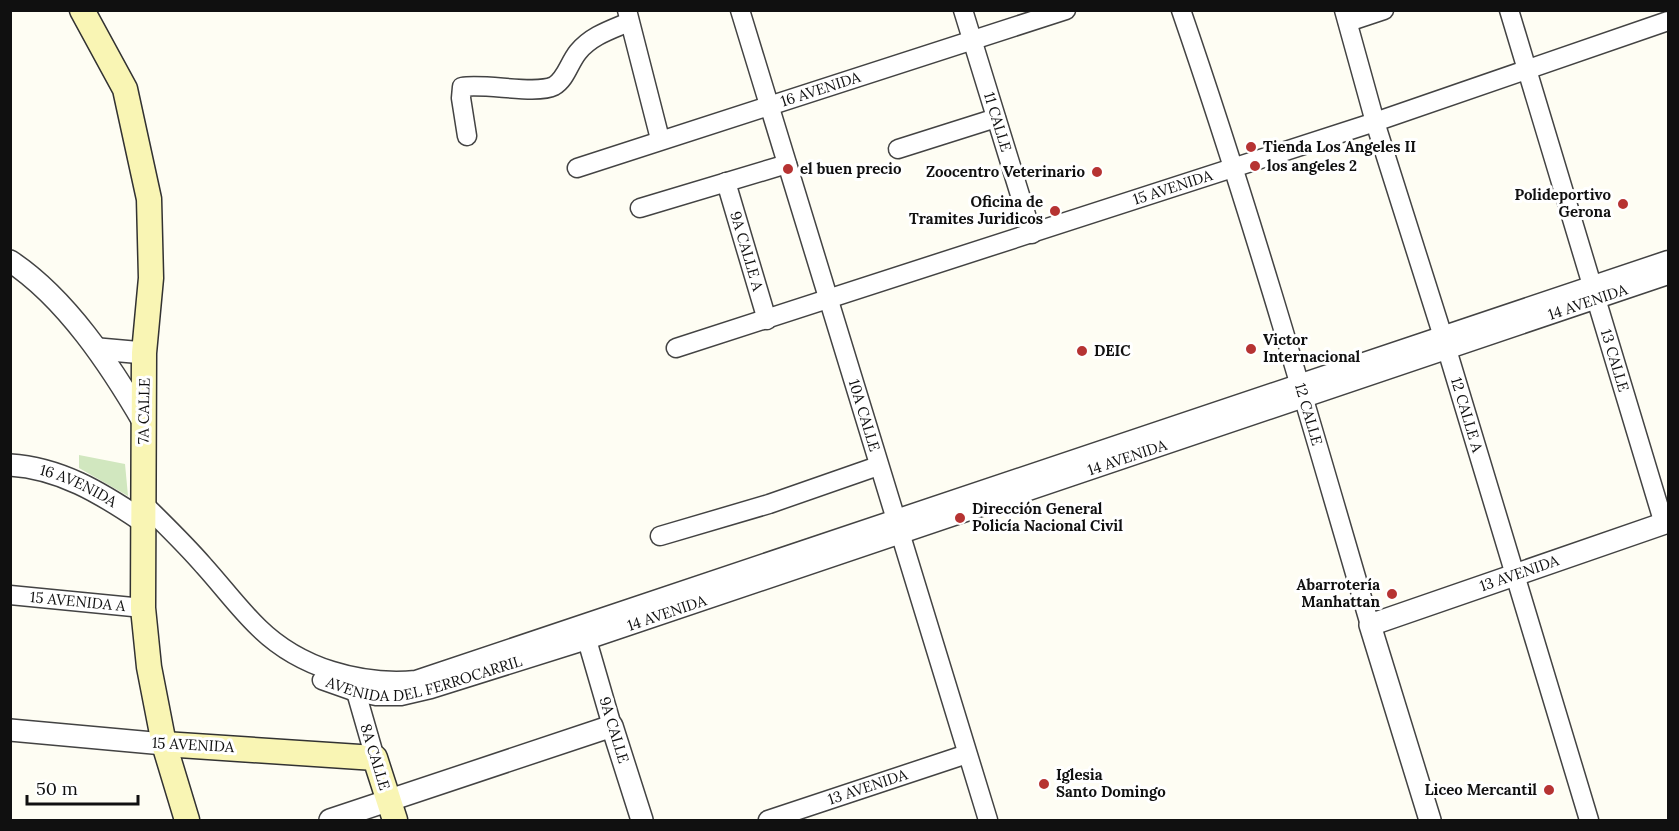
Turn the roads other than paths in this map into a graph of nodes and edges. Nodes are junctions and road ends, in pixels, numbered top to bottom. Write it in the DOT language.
graph roads {
  1 [pos="82,10"];
  2 [pos="740,10"];
  3 [pos="963,10"];
  4 [pos="1066,10"];
  5 [pos="1181,10"];
  6 [pos="1384,10"];
  7 [pos="1509,10"];
  8 [pos="628,16"];
  9 [pos="1346,16"];
  10 [pos="1668,21"];
  11 [pos="972,41"];
  12 [pos="1527,70"];
  13 [pos="769,105"];
  14 [pos="996,118"];
  15 [pos="1375,122"];
  16 [pos="467,136"];
  17 [pos="660,139"];
  18 [pos="898,149"];
  19 [pos="787,164"];
  20 [pos="577,168"];
  21 [pos="1235,168"];
  22 [pos="726,182"];
  23 [pos="640,208"];
  24 [pos="1032,234"];
  25 [pos="1668,260"];
  26 [pos="10,261"];
  27 [pos="1668,275"];
  28 [pos="1594,292"];
  29 [pos="828,300"];
  30 [pos="767,320"];
  31 [pos="1445,342"];
  32 [pos="676,348"];
  33 [pos="99,349"];
  34 [pos="144,353"];
  35 [pos="1303,389"];
  36 [pos="144,423"];
  37 [pos="10,465"];
  38 [pos="878,466"];
  39 [pos="142,512"];
  40 [pos="896,526"];
  41 [pos="1667,528"];
  42 [pos="660,536"];
  43 [pos="1515,575"];
  44 [pos="10,595"];
  45 [pos="143,608"];
  46 [pos="1370,624"];
  47 [pos="587,640"];
  48 [pos="356,692"];
  49 [pos="612,726"];
  50 [pos="10,730"];
  51 [pos="164,744"];
  52 [pos="967,754"];
  53 [pos="375,758"];
  54 [pos="392,811"];
  55 [pos="187,820"];
  56 [pos="330,820"];
  57 [pos="642,820"];
  58 [pos="768,820"];
  59 [pos="988,820"];
  60 [pos="1430,820"];
  61 [pos="1589,820"];
  1 -- 34 [label="main road, 7A CALLE"];
  2 -- 13 [label="street, 10A CALLE"];
  3 -- 11 [label="street, 11 CALLE"];
  4 -- 11 [label="street, 16 AVENIDA"];
  5 -- 21 [label="street, 12 CALLE"];
  6 -- 9 [label="street"];
  7 -- 12 [label="street, 13 CALLE"];
  8 -- 16 [label="street"];
  8 -- 17 [label="street"];
  9 -- 15 [label="street, 12 CALLE A"];
  10 -- 12 [label="street, 15 AVENIDA"];
  11 -- 13 [label="street, 16 AVENIDA"];
  11 -- 14 [label="street, 11 CALLE"];
  12 -- 15 [label="street, 15 AVENIDA"];
  12 -- 28 [label="street, 13 CALLE"];
  13 -- 17 [label="street, 16 AVENIDA"];
  13 -- 19 [label="street, 10A CALLE"];
  14 -- 18 [label="street"];
  14 -- 24 [label="street, 11 CALLE"];
  15 -- 21 [label="street, 15 AVENIDA"];
  15 -- 31 [label="street, 12 CALLE A"];
  17 -- 20 [label="street, 16 AVENIDA"];
  19 -- 22 [label="street"];
  19 -- 29 [label="street, 10A CALLE"];
  21 -- 24 [label="street, 15 AVENIDA"];
  21 -- 35 [label="street, 12 CALLE"];
  22 -- 23 [label="street"];
  22 -- 30 [label="street, 9A CALLE A"];
  24 -- 29 [label="street, 15 AVENIDA"];
  25 -- 28 [label="street, 14 AVENIDA"];
  26 -- 33 [label="street"];
  27 -- 28 [label="street, 14 AVENIDA"];
  28 -- 31 [label="street, 14 AVENIDA"];
  28 -- 41 [label="street, 13 CALLE"];
  29 -- 30 [label="street, 15 AVENIDA"];
  29 -- 38 [label="street, 10A CALLE"];
  30 -- 32 [label="street, 15 AVENIDA"];
  31 -- 35 [label="street, 14 AVENIDA"];
  31 -- 43 [label="street, 12 CALLE A"];
  33 -- 34 [label="street"];
  33 -- 36 [label="street"];
  34 -- 36 [label="main road, 7A CALLE"];
  35 -- 40 [label="street, 14 AVENIDA"];
  35 -- 46 [label="street, 12 CALLE"];
  36 -- 39 [label="main road, 7A CALLE"];
  37 -- 39 [label="street, 16 AVENIDA"];
  38 -- 40 [label="street, 10A CALLE"];
  38 -- 42 [label="street"];
  39 -- 40 [label="street"];
  39 -- 45 [label="main road, 7A CALLE"];
  39 -- 48 [label="street, AVENIDA DEL FERROCARRIL"];
  40 -- 47 [label="street, 14 AVENIDA"];
  40 -- 52 [label="street, 10A CALLE"];
  41 -- 43 [label="street, 13 AVENIDA"];
  43 -- 46 [label="street, 13 AVENIDA"];
  43 -- 61 [label="street, 12 CALLE A"];
  44 -- 45 [label="street, 15 AVENIDA A"];
  45 -- 51 [label="main road, 7A CALLE"];
  46 -- 60 [label="street, 12 CALLE"];
  47 -- 48 [label="street, AVENIDA DEL FERROCARRIL"];
  47 -- 49 [label="street, 9A CALLE"];
  48 -- 53 [label="street, 8A CALLE"];
  49 -- 54 [label="street"];
  49 -- 57 [label="street, 9A CALLE"];
  50 -- 51 [label="street, 15 AVENIDA"];
  51 -- 53 [label="main road, 15 AVENIDA"];
  51 -- 55 [label="main road, 7A CALLE"];
  52 -- 58 [label="street, 13 AVENIDA"];
  52 -- 59 [label="street, 10A CALLE"];
  53 -- 54 [label="main road, 8A CALLE"];
  54 -- 56 [label="street"];
}
